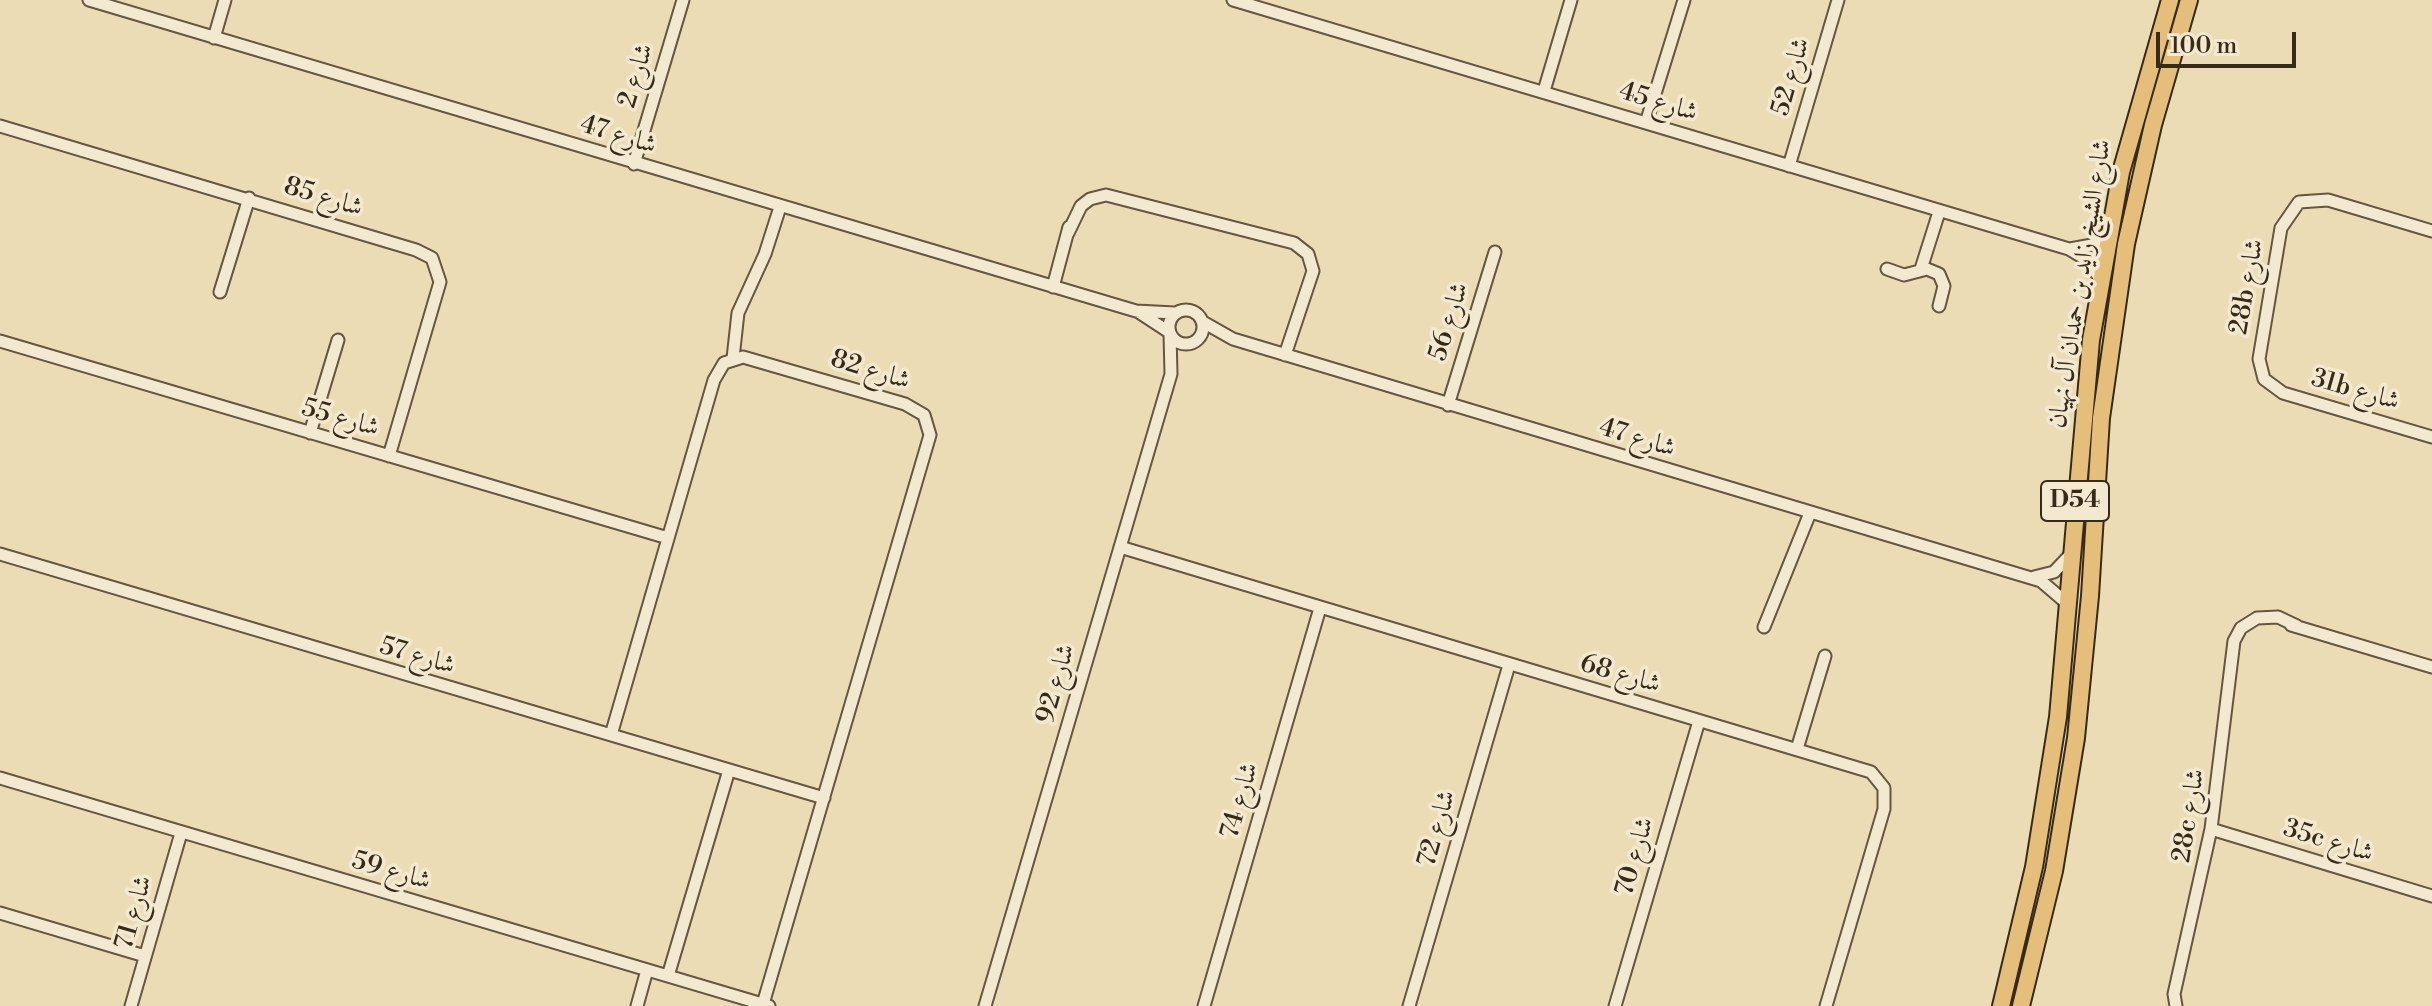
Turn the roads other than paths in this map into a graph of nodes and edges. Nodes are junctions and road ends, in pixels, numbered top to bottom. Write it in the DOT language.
graph roads {
  1 [pos="89,0"];
  2 [pos="225,0"];
  3 [pos="683,0"];
  4 [pos="1233,0"];
  5 [pos="1571,0"];
  6 [pos="1684,0"];
  7 [pos="1838,0"];
  8 [pos="2170,0"];
  9 [pos="2189,0"];
  10 [pos="1272,6"];
  11 [pos="214,38"];
  12 [pos="2146,80"];
  13 [pos="1544,91"];
  14 [pos="1646,123"];
  15 [pos="0,126"];
  16 [pos="2146,157"];
  17 [pos="634,164"];
  18 [pos="1789,166"];
  19 [pos="2121,172"];
  20 [pos="249,198"];
  21 [pos="780,207"];
  22 [pos="1939,212"];
  23 [pos="2110,231"];
  24 [pos="2432,231"];
  25 [pos="2126,244"];
  26 [pos="2069,249"];
  27 [pos="1495,252"];
  28 [pos="1887,269"];
  29 [pos="1921,269"];
  30 [pos="2101,281"];
  31 [pos="1053,287"];
  32 [pos="220,292"];
  33 [pos="1939,306"];
  34 [pos="1136,311"];
  35 [pos="1175,313"];
  36 [pos="1203,322"];
  37 [pos="1170,333"];
  38 [pos="1233,339"];
  39 [pos="338,340"];
  40 [pos="0,341"];
  41 [pos="1194,342"];
  42 [pos="1285,355"];
  43 [pos="733,358"];
  44 [pos="1171,374"];
  45 [pos="2267,384"];
  46 [pos="1448,405"];
  47 [pos="310,433"];
  48 [pos="2432,437"];
  49 [pos="389,456"];
  50 [pos="1810,513"];
  51 [pos="668,538"];
  52 [pos="1120,547"];
  53 [pos="0,554"];
  54 [pos="2071,554"];
  55 [pos="2029,577"];
  56 [pos="2069,605"];
  57 [pos="1320,608"];
  58 [pos="1764,627"];
  59 [pos="1825,656"];
  60 [pos="1509,665"];
  61 [pos="2432,667"];
  62 [pos="1699,721"];
  63 [pos="611,735"];
  64 [pos="1797,749"];
  65 [pos="729,770"];
  66 [pos="0,778"];
  67 [pos="824,798"];
  68 [pos="2211,829"];
  69 [pos="181,833"];
  70 [pos="2432,896"];
  71 [pos="0,913"];
  72 [pos="145,956"];
  73 [pos="647,970"];
  74 [pos="668,976"];
  75 [pos="2180,976"];
  76 [pos="766,1005"];
  77 [pos="131,1006"];
  78 [pos="637,1006"];
  79 [pos="985,1006"];
  80 [pos="1204,1006"];
  81 [pos="1409,1006"];
  82 [pos="1615,1006"];
  83 [pos="1826,1006"];
  84 [pos="2001,1006"];
  85 [pos="2021,1006"];
  86 [pos="2176,1006"];
  87 [pos="2184,1006"];
  1 -- 11 [label="street, شارع 47"];
  2 -- 11 [label="street"];
  3 -- 17 [label="street, شارع 2"];
  4 -- 10 [label="street, شارع 45"];
  5 -- 13 [label="street"];
  6 -- 14 [label="street"];
  7 -- 18 [label="street, شارع 52"];
  8 -- 12 [label="main road, شارع الشيخ زايد بن حمدان آل نهيان / D54"];
  9 -- 16 [label="main road, شارع الشيخ زايد بن حمدان آل نهيان / D54"];
  10 -- 13 [label="street, شارع 45"];
  11 -- 17 [label="street, شارع 47"];
  12 -- 16 [label="main road"];
  12 -- 19 [label="main road, شارع الشيخ زايد بن حمدان آل نهيان / D54"];
  13 -- 14 [label="street, شارع 45"];
  14 -- 18 [label="street, شارع 45"];
  15 -- 20 [label="street, شارع 85"];
  16 -- 25 [label="main road, شارع الشيخ زايد بن حمدان آل نهيان / D54"];
  17 -- 21 [label="street, شارع 47"];
  18 -- 22 [label="street, شارع 45"];
  19 -- 23 [label="main road, شارع الشيخ زايد بن حمدان آل نهيان / D54"];
  19 -- 25 [label="main road"];
  20 -- 32 [label="street"];
  20 -- 49 [label="street, شارع 85"];
  21 -- 31 [label="street, شارع 47"];
  21 -- 43 [label="street"];
  22 -- 26 [label="street, شارع 45"];
  22 -- 29 [label="street"];
  23 -- 26 [label="street"];
  23 -- 30 [label="main road, شارع الشيخ زايد بن حمدان آل نهيان / D54"];
  24 -- 45 [label="street, 28b شارع"];
  25 -- 85 [label="main road, شارع الشيخ زايد بن حمدان آل نهيان / D54"];
  26 -- 30 [label="street, شارع 45"];
  27 -- 46 [label="street, شارع 56"];
  28 -- 29 [label="street"];
  29 -- 33 [label="street"];
  30 -- 54 [label="main road, شارع الشيخ زايد بن حمدان آل نهيان / D54"];
  31 -- 34 [label="street, شارع 47"];
  31 -- 42 [label="street"];
  34 -- 35 [label="street, شارع 47"];
  34 -- 37 [label="street, شارع 47"];
  35 -- 36 [label="street"];
  35 -- 37 [label="street"];
  36 -- 38 [label="street, شارع 47"];
  36 -- 41 [label="street"];
  37 -- 41 [label="street"];
  37 -- 44 [label="street, شارع 92"];
  38 -- 41 [label="street, شارع 47"];
  38 -- 42 [label="street, شارع 47"];
  39 -- 47 [label="street"];
  40 -- 47 [label="street, شارع 55"];
  41 -- 44 [label="street, شارع 92"];
  42 -- 46 [label="street, شارع 47"];
  43 -- 51 [label="street"];
  43 -- 67 [label="street, شارع 82"];
  44 -- 52 [label="street, شارع 92"];
  45 -- 48 [label="street, 31b شارع"];
  46 -- 50 [label="street, شارع 47"];
  47 -- 49 [label="street, شارع 55"];
  49 -- 51 [label="street, شارع 55"];
  50 -- 55 [label="street, شارع 47"];
  50 -- 58 [label="street"];
  51 -- 63 [label="street"];
  52 -- 57 [label="street, شارع 68"];
  52 -- 79 [label="street, شارع 92"];
  53 -- 63 [label="street, شارع 57"];
  54 -- 55 [label="street"];
  54 -- 56 [label="main road, شارع الشيخ زايد بن حمدان آل نهيان / D54"];
  55 -- 56 [label="street, شارع 47"];
  56 -- 84 [label="main road, شارع الشيخ زايد بن حمدان آل نهيان / D54"];
  57 -- 60 [label="street, شارع 68"];
  57 -- 80 [label="street, شارع 74"];
  59 -- 64 [label="street"];
  60 -- 62 [label="street, شارع 68"];
  60 -- 81 [label="street, شارع 72"];
  61 -- 68 [label="street, 28c شارع"];
  62 -- 64 [label="street, شارع 68"];
  62 -- 82 [label="street, شارع 70"];
  63 -- 65 [label="street, شارع 57"];
  64 -- 83 [label="street, شارع 68"];
  65 -- 67 [label="street, شارع 57"];
  65 -- 74 [label="street"];
  66 -- 69 [label="street, شارع 59"];
  67 -- 76 [label="street, شارع 82"];
  68 -- 70 [label="street, 35c شارع"];
  68 -- 75 [label="street, 28c شارع"];
  69 -- 72 [label="street, شارع 71"];
  69 -- 73 [label="street, شارع 59"];
  71 -- 72 [label="street"];
  72 -- 77 [label="street, شارع 71"];
  73 -- 74 [label="street, شارع 59"];
  73 -- 78 [label="street"];
  74 -- 76 [label="street, شارع 59"];
  75 -- 86 [label="street, 28c شارع"];
  75 -- 87 [label="street, 28c شارع"];
}
